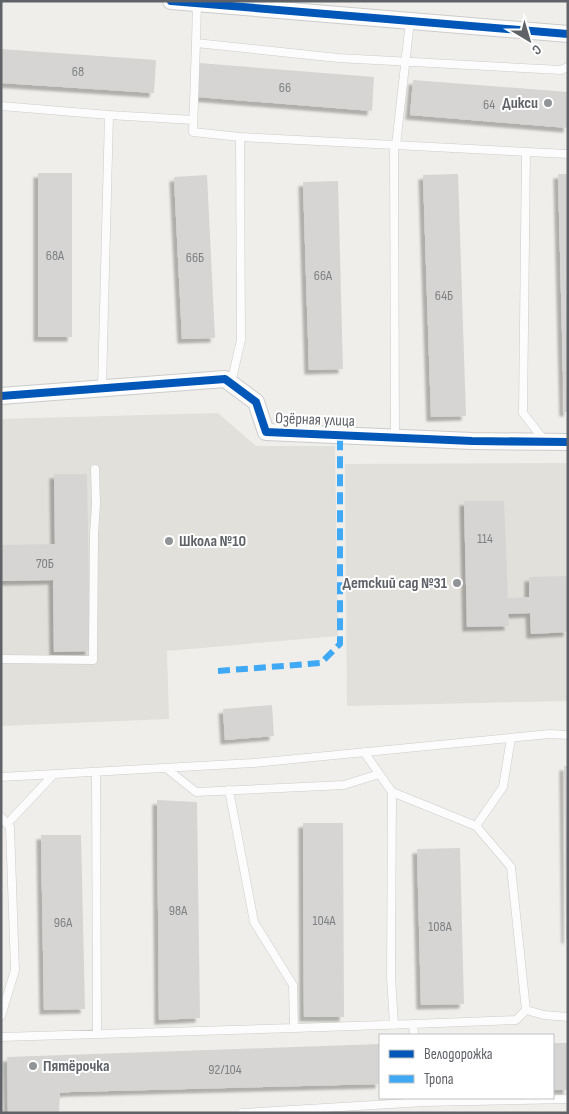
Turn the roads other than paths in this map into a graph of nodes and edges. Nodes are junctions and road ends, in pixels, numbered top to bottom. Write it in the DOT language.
graph roads {
  1 [pos="171,1"];
  2 [pos="208,3"];
  3 [pos="410,21"];
  4 [pos="568,34"];
  5 [pos="196,43"];
  6 [pos="405,62"];
  7 [pos="568,67"];
  8 [pos="1,106"];
  9 [pos="109,115"];
  10 [pos="193,120"];
  11 [pos="240,138"];
  12 [pos="395,145"];
  13 [pos="526,152"];
  14 [pos="568,154"];
  15 [pos="231,383"];
  16 [pos="102,388"];
  17 [pos="1,396"];
  18 [pos="395,438"];
  19 [pos="545,442"];
  20 [pos="568,442"];
  21 [pos="95,469"];
  22 [pos="1,659"];
  23 [pos="568,735"];
  24 [pos="511,738"];
  25 [pos="364,752"];
  26 [pos="166,768"];
  27 [pos="96,772"];
  28 [pos="54,774"];
  29 [pos="379,774"];
  30 [pos="1,777"];
  31 [pos="229,790"];
  32 [pos="392,792"];
  33 [pos="1,817"];
  34 [pos="7,824"];
  35 [pos="476,826"];
  36 [pos="526,1010"];
  37 [pos="1,1016"];
  38 [pos="568,1017"];
  39 [pos="413,1024"];
  40 [pos="394,1025"];
  41 [pos="294,1028"];
  42 [pos="97,1034"];
  43 [pos="414,1034"];
  44 [pos="1,1037"];
  45 [pos="568,1099"];
  46 [pos="415,1100"];
  47 [pos="242,1113"];
  1 -- 2 [label="street"];
  2 -- 3 [label="street"];
  2 -- 5 [label="lane"];
  3 -- 4 [label="street"];
  3 -- 6 [label="lane"];
  5 -- 6 [label="lane"];
  5 -- 10 [label="lane"];
  6 -- 7 [label="lane"];
  6 -- 12 [label="lane"];
  8 -- 9 [label="lane"];
  9 -- 10 [label="lane"];
  9 -- 16 [label="lane"];
  10 -- 11 [label="lane"];
  11 -- 12 [label="lane"];
  11 -- 15 [label="lane"];
  12 -- 13 [label="lane"];
  12 -- 18 [label="lane"];
  13 -- 14 [label="lane"];
  13 -- 19 [label="lane"];
  15 -- 16 [label="street"];
  15 -- 18 [label="street, Озёрная улица"];
  16 -- 17 [label="street"];
  18 -- 19 [label="street, Озёрная улица"];
  19 -- 20 [label="street, Озёрная улица"];
  21 -- 22 [label="lane"];
  23 -- 24 [label="lane"];
  24 -- 25 [label="lane"];
  24 -- 35 [label="lane"];
  25 -- 26 [label="lane"];
  25 -- 29 [label="lane"];
  26 -- 27 [label="lane"];
  26 -- 31 [label="lane"];
  27 -- 28 [label="lane"];
  27 -- 42 [label="lane"];
  28 -- 30 [label="lane"];
  28 -- 34 [label="lane"];
  29 -- 31 [label="lane"];
  29 -- 32 [label="lane"];
  31 -- 41 [label="lane"];
  32 -- 35 [label="lane"];
  32 -- 40 [label="lane"];
  33 -- 34 [label="lane"];
  34 -- 37 [label="lane"];
  35 -- 36 [label="lane"];
  36 -- 38 [label="lane"];
  36 -- 39 [label="lane"];
  39 -- 40 [label="lane"];
  39 -- 43 [label="lane"];
  40 -- 41 [label="lane"];
  41 -- 42 [label="lane"];
  42 -- 44 [label="lane"];
  45 -- 46 [label="lane"];
  46 -- 47 [label="lane"];
}
